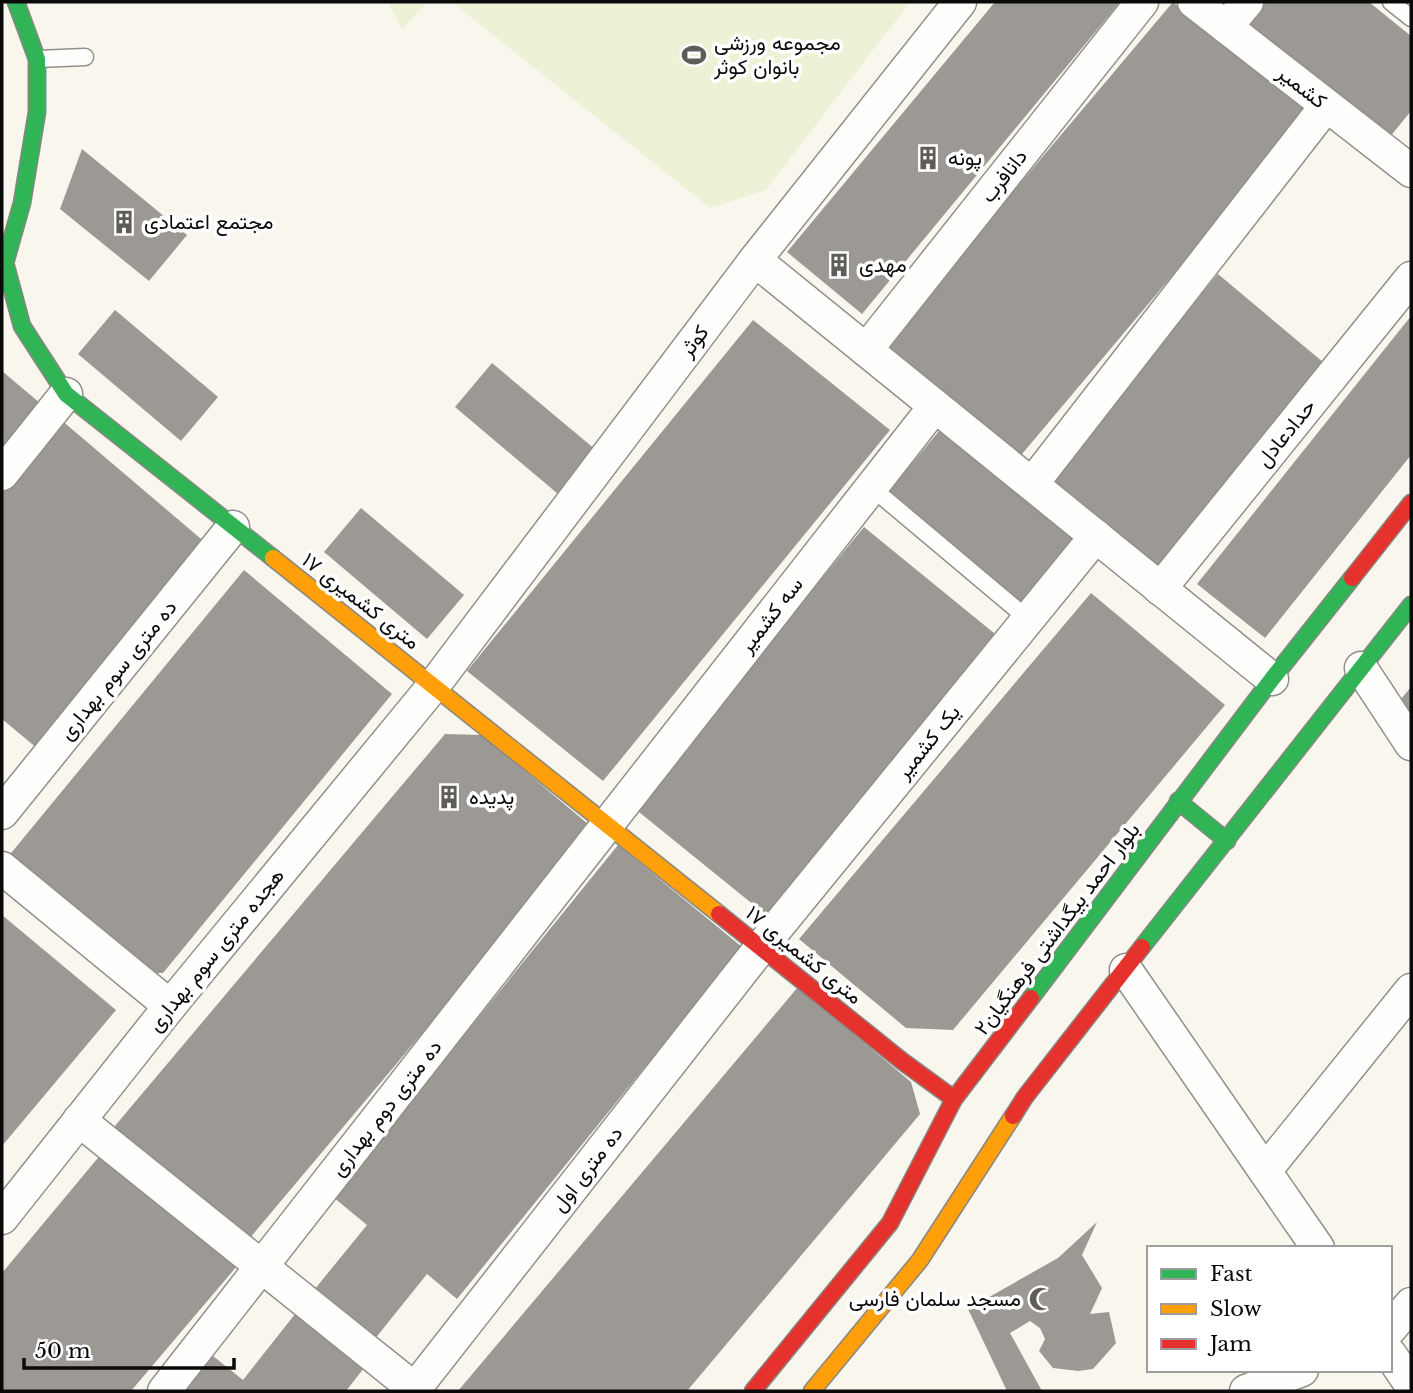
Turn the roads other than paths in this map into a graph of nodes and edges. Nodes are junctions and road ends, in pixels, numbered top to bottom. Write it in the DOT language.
graph roads {
  1 [pos="16,2"];
  2 [pos="960,2"];
  3 [pos="1142,2"];
  4 [pos="1194,2"];
  5 [pos="1247,2"];
  6 [pos="1391,2"];
  7 [pos="1411,18"];
  8 [pos="1226,27"];
  9 [pos="85,57"];
  10 [pos="37,59"];
  11 [pos="1326,106"];
  12 [pos="1406,156"];
  13 [pos="755,261"];
  14 [pos="4,265"];
  15 [pos="1411,278"];
  16 [pos="866,350"];
  17 [pos="66,394"];
  18 [pos="935,406"];
  19 [pos="2,474"];
  20 [pos="1032,484"];
  21 [pos="871,487"];
  22 [pos="1411,503"];
  23 [pos="233,527"];
  24 [pos="1096,536"];
  25 [pos="1160,589"];
  26 [pos="1411,605"];
  27 [pos="1028,619"];
  28 [pos="1361,668"];
  29 [pos="1272,679"];
  30 [pos="434,685"];
  31 [pos="1411,744"];
  32 [pos="1178,801"];
  33 [pos="2,813"];
  34 [pos="607,824"];
  35 [pos="1227,841"];
  36 [pos="2,868"];
  37 [pos="761,947"];
  38 [pos="1126,970"];
  39 [pos="1411,990"];
  40 [pos="170,1006"];
  41 [pos="954,1099"];
  42 [pos="79,1120"];
  43 [pos="1265,1171"];
  44 [pos="2,1218"];
  45 [pos="1317,1246"];
  46 [pos="262,1267"];
  47 [pos="1411,1304"];
  48 [pos="1392,1327"];
  49 [pos="1392,1357"];
  50 [pos="1297,1372"];
  51 [pos="1411,1385"];
  52 [pos="164,1391"];
  53 [pos="415,1391"];
  54 [pos="753,1391"];
  55 [pos="812,1391"];
  56 [pos="1246,1391"];
  1 -- 10 [label="main road, ۱۷ متری کشمیری"];
  2 -- 13 [label="street, کوثر"];
  3 -- 16 [label="street, دانافرب"];
  4 -- 8 [label="street, کشمیر"];
  5 -- 8 [label="street"];
  6 -- 7 [label="lane"];
  8 -- 11 [label="street, کشمیر"];
  9 -- 10 [label="lane"];
  10 -- 14 [label="main road, ۱۷ متری کشمیری"];
  11 -- 12 [label="street, کشمیر"];
  11 -- 20 [label="street"];
  13 -- 16 [label="street"];
  13 -- 30 [label="street, کوثر"];
  14 -- 17 [label="main road, ۱۷ متری کشمیری"];
  15 -- 25 [label="street, حدادعادل"];
  16 -- 18 [label="street"];
  17 -- 19 [label="street"];
  17 -- 23 [label="main road, ۱۷ متری کشمیری"];
  18 -- 20 [label="street"];
  18 -- 21 [label="street, سه کشمیر"];
  20 -- 24 [label="street"];
  21 -- 27 [label="lane"];
  21 -- 34 [label="street, سه کشمیر"];
  22 -- 29 [label="main road, بلوار احمد بیگداشتی فرهنگیان۲"];
  23 -- 30 [label="main road, ۱۷ متری کشمیری"];
  23 -- 33 [label="street, ده متری سوم بهداری"];
  24 -- 25 [label="street"];
  24 -- 27 [label="street, یک کشمیر"];
  25 -- 29 [label="street"];
  26 -- 28 [label="main road"];
  27 -- 37 [label="street, یک کشمیر"];
  28 -- 31 [label="street"];
  28 -- 35 [label="main road"];
  29 -- 32 [label="main road, بلوار احمد بیگداشتی فرهنگیان۲"];
  30 -- 34 [label="main road, ۱۷ متری کشمیری"];
  30 -- 40 [label="street, هجده متری سوم بهداری"];
  32 -- 35 [label="main road"];
  32 -- 41 [label="main road, بلوار احمد بیگداشتی فرهنگیان۲"];
  34 -- 37 [label="main road, ۱۷ متری کشمیری"];
  34 -- 46 [label="street, ده متری دوم بهداری"];
  35 -- 38 [label="main road"];
  36 -- 40 [label="street"];
  37 -- 41 [label="main road, ۱۷ متری کشمیری"];
  37 -- 53 [label="street, ده متری اول"];
  38 -- 43 [label="street"];
  38 -- 55 [label="main road"];
  39 -- 43 [label="street"];
  40 -- 42 [label="street, هجده متری سوم بهداری"];
  41 -- 54 [label="main road, بلوار احمد بیگداشتی فرهنگیان۲"];
  42 -- 44 [label="street, هجده متری سوم بهداری"];
  42 -- 46 [label="street"];
  43 -- 45 [label="street"];
  46 -- 52 [label="street, ده متری دوم بهداری"];
  46 -- 53 [label="street"];
  47 -- 48 [label="street"];
  49 -- 51 [label="street"];
  50 -- 56 [label="street"];
}
